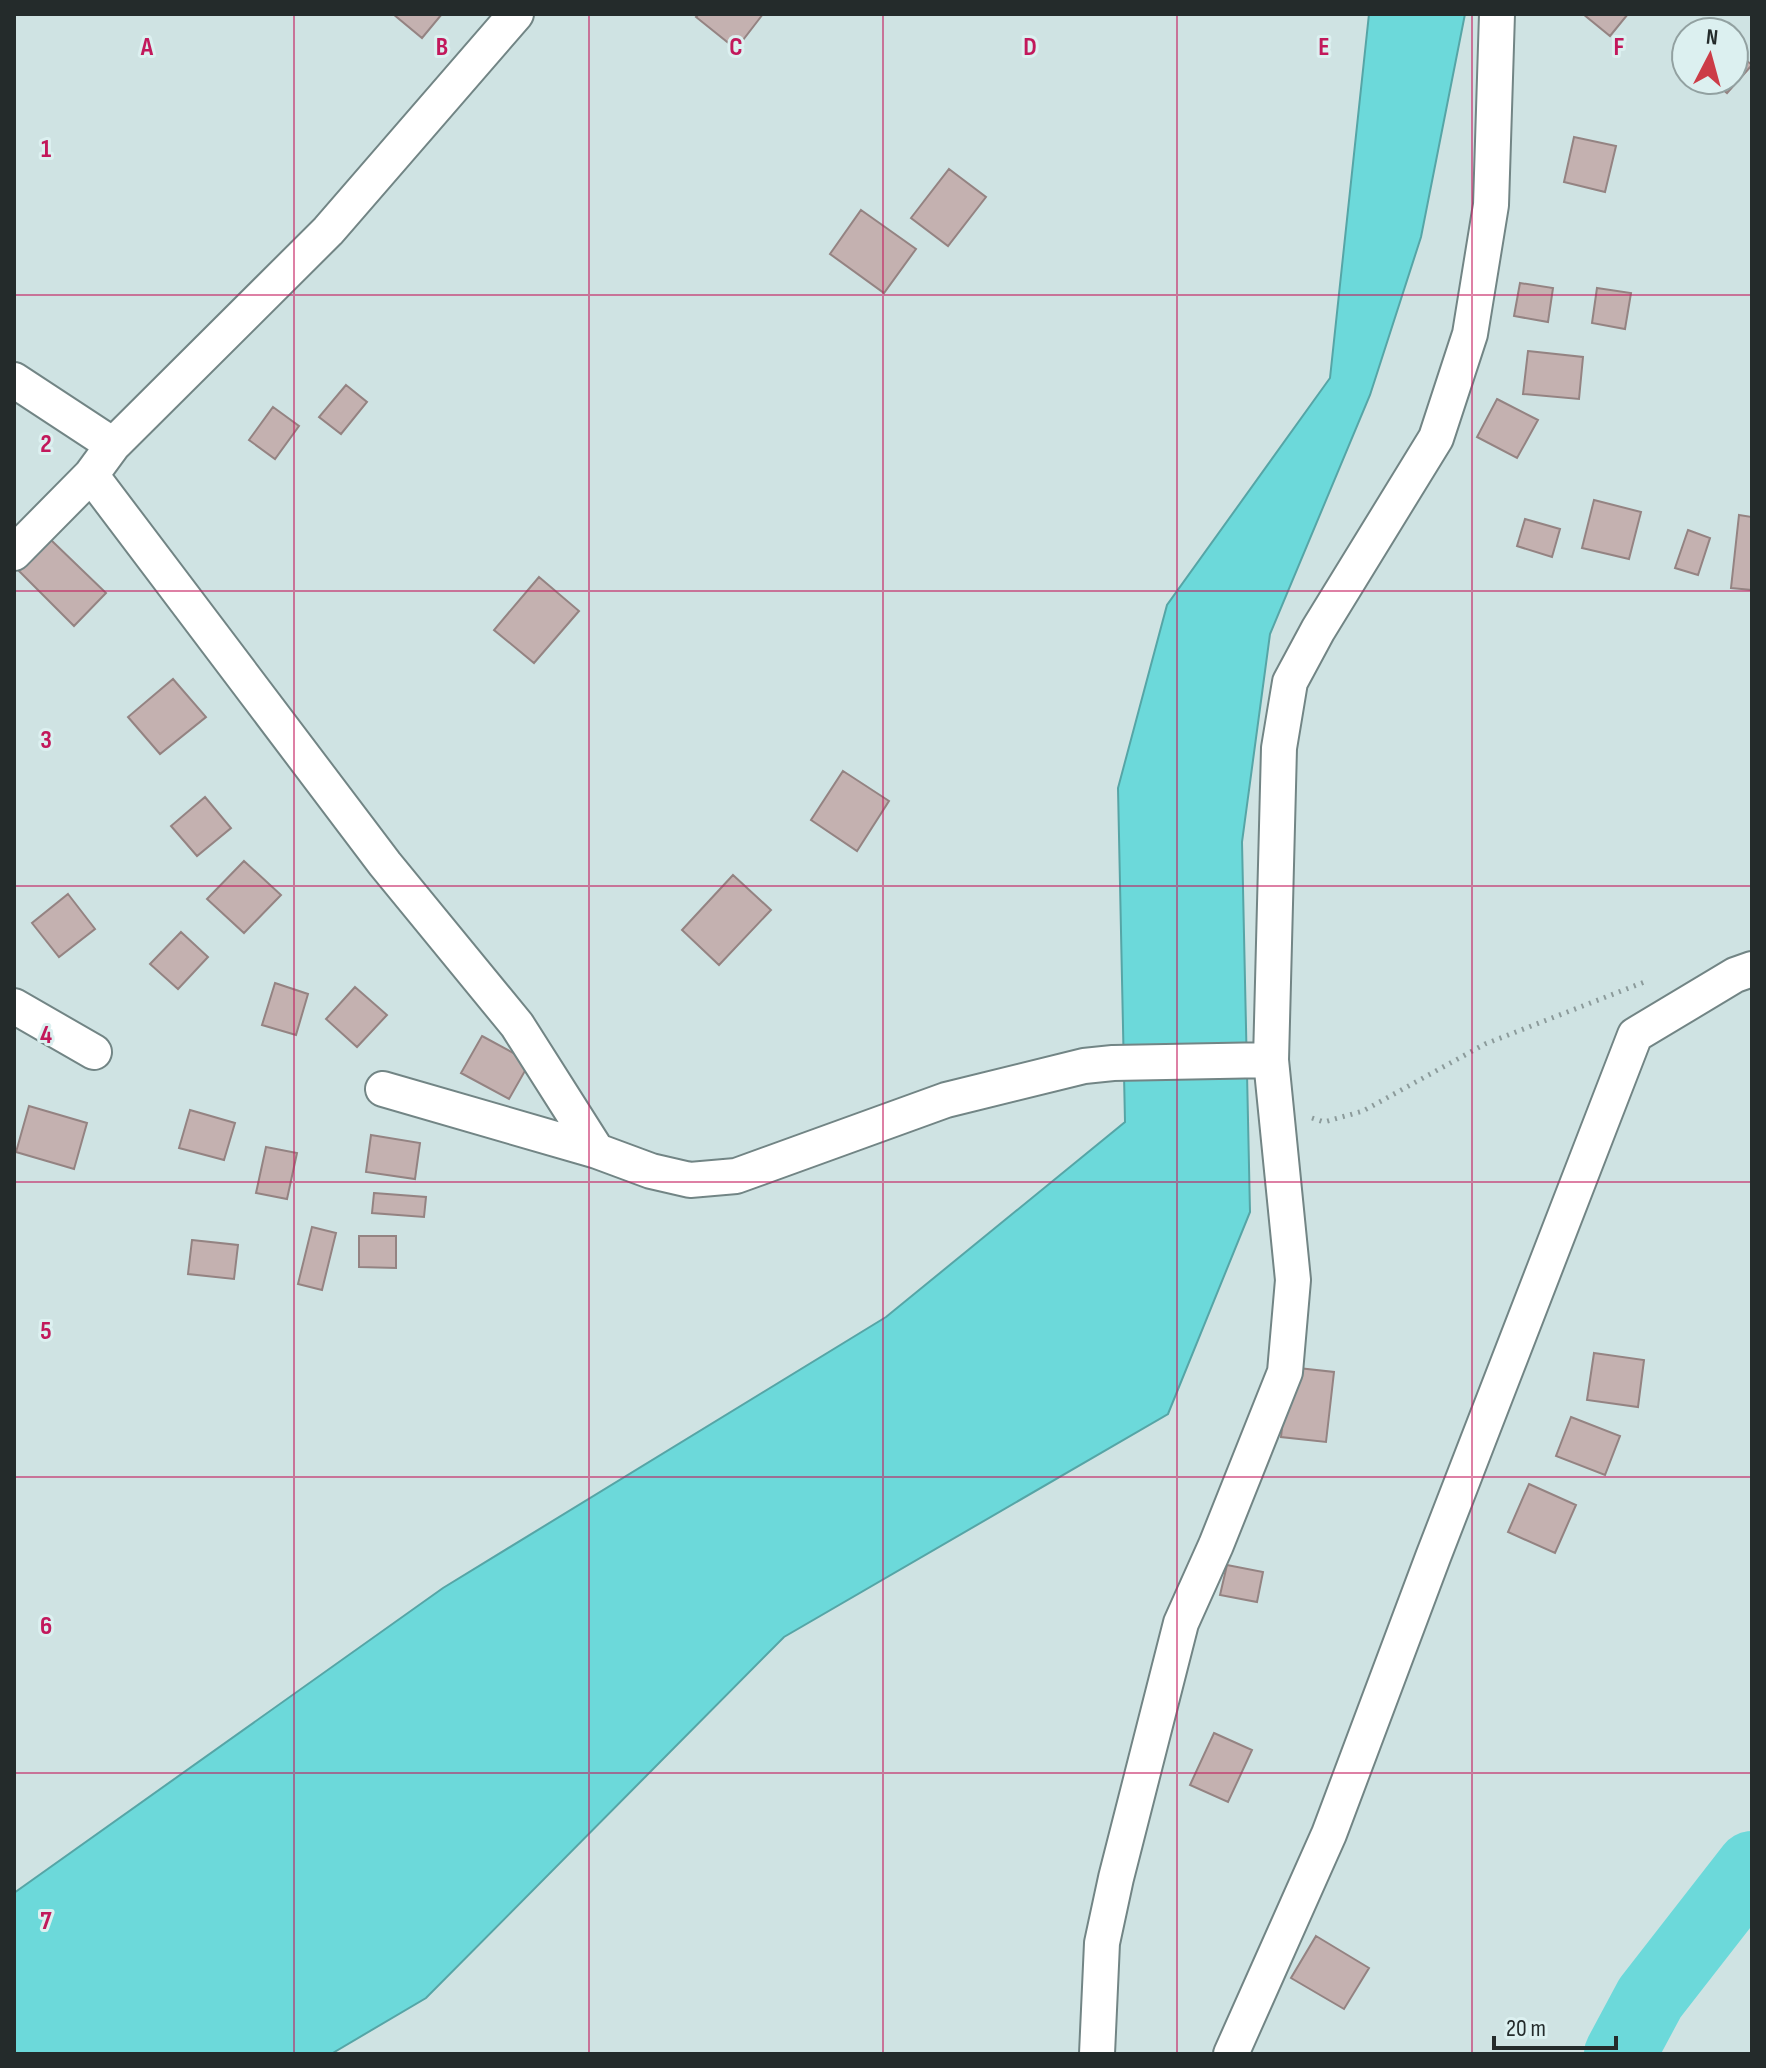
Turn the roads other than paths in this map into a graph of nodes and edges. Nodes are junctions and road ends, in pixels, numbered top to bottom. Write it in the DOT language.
graph roads {
  1 [pos="516,14"];
  2 [pos="1497,14"];
  3 [pos="14,380"];
  4 [pos="113,445"];
  5 [pos="91,475"];
  6 [pos="14,553"];
  7 [pos="1752,969"];
  8 [pos="14,1006"];
  9 [pos="94,1052"];
  10 [pos="1263,1060"];
  11 [pos="383,1089"];
  12 [pos="597,1151"];
  13 [pos="1097,2054"];
  14 [pos="1231,2054"];
  1 -- 4 [label="street"];
  2 -- 10 [label="street"];
  3 -- 4 [label="street"];
  4 -- 5 [label="street"];
  5 -- 6 [label="street"];
  5 -- 12 [label="street"];
  7 -- 14 [label="street"];
  8 -- 9 [label="street"];
  10 -- 12 [label="street"];
  10 -- 13 [label="street"];
  11 -- 12 [label="street"];
}
